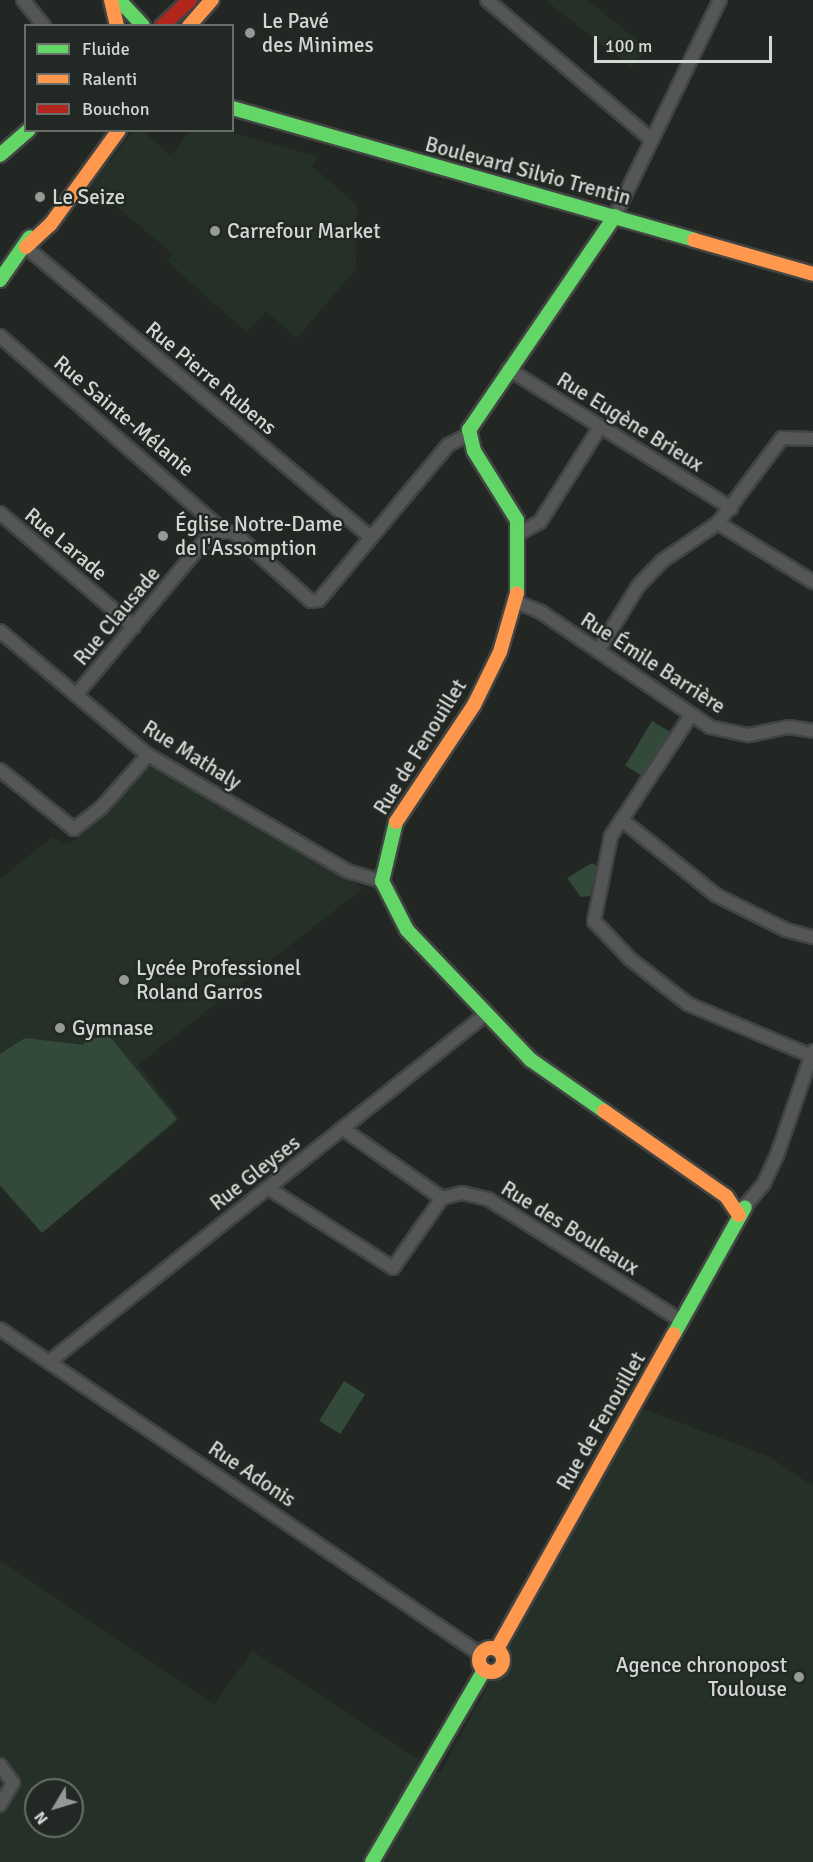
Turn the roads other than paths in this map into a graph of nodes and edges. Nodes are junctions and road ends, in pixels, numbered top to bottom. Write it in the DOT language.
graph roads {
  1 [pos="23,0"];
  2 [pos="111,0"];
  3 [pos="119,0"];
  4 [pos="190,0"];
  5 [pos="212,0"];
  6 [pos="487,0"];
  7 [pos="720,0"];
  8 [pos="42,24"];
  9 [pos="117,24"];
  10 [pos="141,24"];
  11 [pos="164,24"];
  12 [pos="191,24"];
  13 [pos="234,109"];
  14 [pos="27,132"];
  15 [pos="113,132"];
  16 [pos="117,132"];
  17 [pos="651,139"];
  18 [pos="105,146"];
  19 [pos="0,155"];
  20 [pos="615,216"];
  21 [pos="26,247"];
  22 [pos="813,274"];
  23 [pos="0,280"];
  24 [pos="0,336"];
  25 [pos="508,369"];
  26 [pos="600,427"];
  27 [pos="468,435"];
  28 [pos="813,439"];
  29 [pos="731,508"];
  30 [pos="0,513"];
  31 [pos="718,523"];
  32 [pos="220,529"];
  33 [pos="520,533"];
  34 [pos="371,538"];
  35 [pos="813,582"];
  36 [pos="514,601"];
  37 [pos="134,627"];
  38 [pos="0,631"];
  39 [pos="598,651"];
  40 [pos="76,695"];
  41 [pos="691,715"];
  42 [pos="813,731"];
  43 [pos="148,755"];
  44 [pos="0,770"];
  45 [pos="622,820"];
  46 [pos="382,881"];
  47 [pos="813,937"];
  48 [pos="485,1015"];
  49 [pos="812,1053"];
  50 [pos="343,1129"];
  51 [pos="268,1188"];
  52 [pos="442,1198"];
  53 [pos="740,1208"];
  54 [pos="682,1321"];
  55 [pos="0,1329"];
  56 [pos="49,1362"];
  57 [pos="497,1649"];
  58 [pos="480,1654"];
  59 [pos="484,1671"];
  60 [pos="0,1765"];
  61 [pos="0,1805"];
  62 [pos="372,1862"];
  1 -- 8 [label="street"];
  2 -- 9 [label="street"];
  3 -- 10 [label="street"];
  4 -- 11 [label="street"];
  5 -- 12 [label="street"];
  6 -- 17 [label="street"];
  7 -- 17 [label="street"];
  13 -- 20 [label="street, Boulevard Silvio Trentin"];
  14 -- 19 [label="street"];
  15 -- 18 [label="street"];
  16 -- 18 [label="street"];
  17 -- 20 [label="street"];
  18 -- 21 [label="street"];
  20 -- 22 [label="street, Boulevard Silvio Trentin"];
  20 -- 25 [label="street"];
  21 -- 23 [label="street"];
  21 -- 34 [label="street, Rue Pierre Rubens"];
  24 -- 32 [label="street, Rue Sainte-Mélanie"];
  25 -- 26 [label="street, Rue Eugène Brieux"];
  25 -- 27 [label="street"];
  26 -- 29 [label="street, Rue Eugène Brieux"];
  26 -- 33 [label="street"];
  27 -- 33 [label="street, Rue de Fenouillet"];
  27 -- 34 [label="street"];
  28 -- 29 [label="street"];
  29 -- 31 [label="street"];
  30 -- 37 [label="street, Rue Larade"];
  31 -- 35 [label="street"];
  31 -- 39 [label="street"];
  32 -- 34 [label="street"];
  32 -- 37 [label="street, Rue Clausade"];
  33 -- 36 [label="street, Rue de Fenouillet"];
  36 -- 39 [label="street, Rue Émile Barrière"];
  36 -- 46 [label="street, Rue de Fenouillet"];
  37 -- 40 [label="street, Rue Clausade"];
  38 -- 40 [label="street, Rue Mathaly"];
  39 -- 41 [label="street, Rue Émile Barrière"];
  40 -- 43 [label="street, Rue Mathaly"];
  41 -- 42 [label="street, Rue Émile Barrière"];
  41 -- 45 [label="street"];
  43 -- 44 [label="street"];
  43 -- 46 [label="street, Rue Mathaly"];
  45 -- 47 [label="street"];
  45 -- 49 [label="street"];
  46 -- 48 [label="street"];
  48 -- 50 [label="street, Rue Gleyses"];
  48 -- 53 [label="street"];
  49 -- 53 [label="street"];
  50 -- 51 [label="street, Rue Gleyses"];
  50 -- 52 [label="street"];
  51 -- 52 [label="street"];
  51 -- 56 [label="street, Rue Gleyses"];
  52 -- 54 [label="street, Rue des Bouleaux"];
  53 -- 54 [label="street, Rue de Fenouillet"];
  54 -- 57 [label="street, Rue de Fenouillet"];
  55 -- 56 [label="street, Rue Adonis"];
  56 -- 58 [label="street, Rue Adonis"];
  57 -- 58 [label="street"];
  57 -- 59 [label="street, Rue de Fenouillet"];
  58 -- 59 [label="street"];
  59 -- 62 [label="street"];
  60 -- 61 [label="street"];
}
